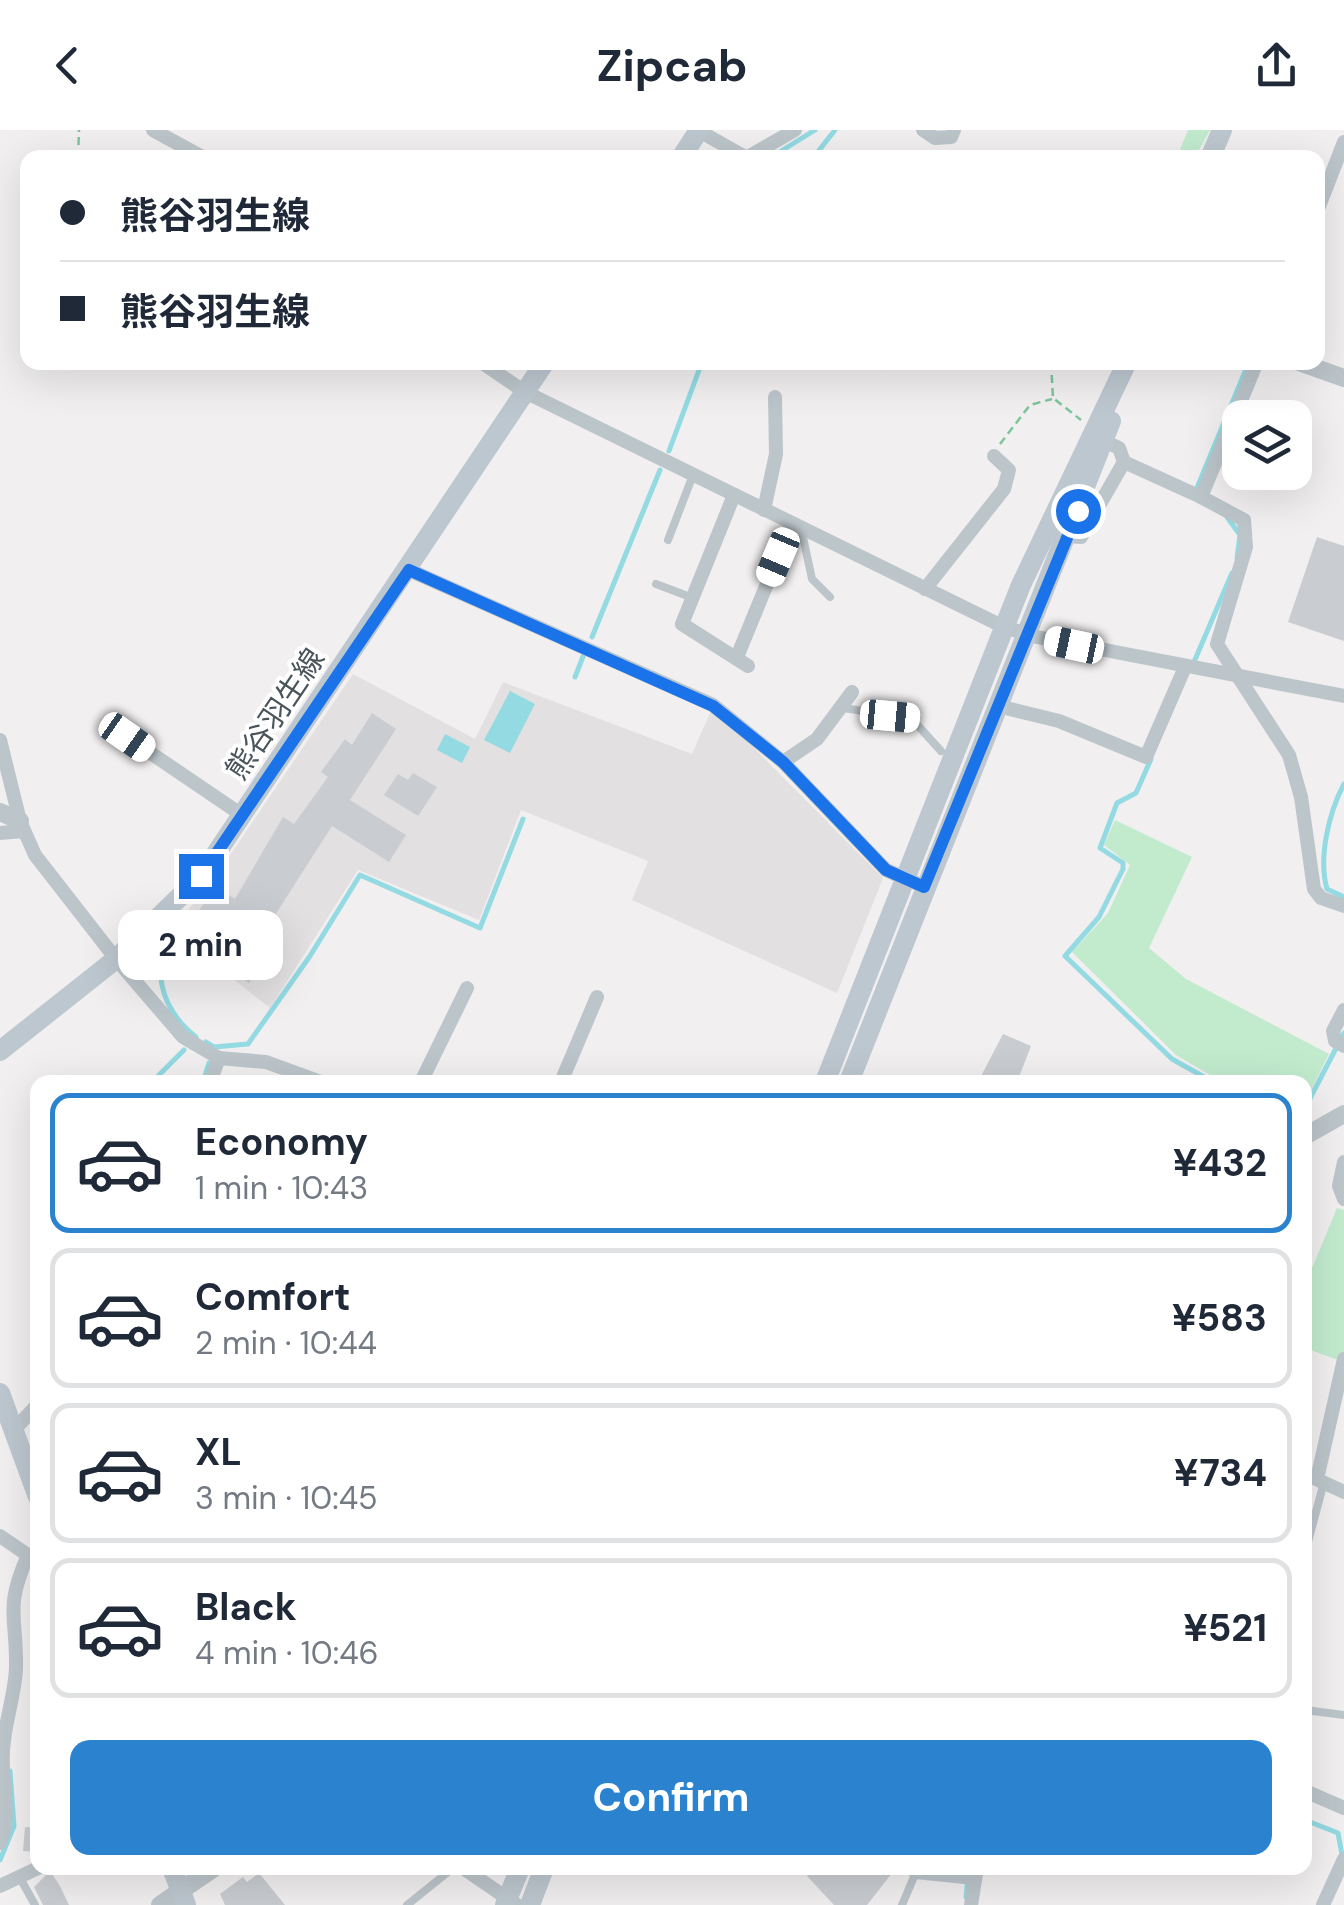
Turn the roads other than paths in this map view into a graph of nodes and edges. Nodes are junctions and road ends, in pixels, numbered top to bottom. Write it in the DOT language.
graph roads {
  1 [pos="154,130"];
  2 [pos="699,130"];
  3 [pos="795,130"];
  4 [pos="923,130"];
  5 [pos="954,130"];
  6 [pos="1333,130"];
  7 [pos="1344,138"];
  8 [pos="190,150"];
  9 [pos="735,150"];
  10 [pos="759,150"];
  11 [pos="1325,190"];
  12 [pos="493,370"];
  13 [pos="539,370"];
  14 [pos="1126,370"];
  15 [pos="1254,370"];
  16 [pos="525,392"];
  17 [pos="775,396"];
  18 [pos="1100,434"];
  19 [pos="994,456"];
  20 [pos="1124,462"];
  21 [pos="693,475"];
  22 [pos="734,495"];
  23 [pos="1201,497"];
  24 [pos="764,510"];
  25 [pos="796,526"];
  26 [pos="1067,536"];
  27 [pos="668,540"];
  28 [pos="409,570"];
  29 [pos="656,584"];
  30 [pos="925,589"];
  31 [pos="830,597"];
  32 [pos="693,598"];
  33 [pos="1004,627"];
  34 [pos="1026,635"];
  35 [pos="1184,668"];
  36 [pos="1240,678"];
  37 [pos="852,692"];
  38 [pos="1344,696"];
  39 [pos="998,706"];
  40 [pos="843,708"];
  41 [pos="127,737"];
  42 [pos="0,740"];
  43 [pos="941,751"];
  44 [pos="783,762"];
  45 [pos="0,812"];
  46 [pos="242,816"];
  47 [pos="22,826"];
  48 [pos="0,833"];
  49 [pos="904,879"];
  50 [pos="924,887"];
  51 [pos="1344,906"];
  52 [pos="116,960"];
  53 [pos="467,988"];
  54 [pos="597,996"];
  55 [pos="1344,1010"];
  56 [pos="1341,1044"];
  57 [pos="0,1050"];
  58 [pos="219,1058"];
  59 [pos="213,1075"];
  60 [pos="301,1075"];
  61 [pos="424,1075"];
  62 [pos="564,1075"];
  63 [pos="828,1075"];
  64 [pos="853,1075"];
  65 [pos="1343,1120"];
  66 [pos="1312,1133"];
  67 [pos="1344,1162"];
  68 [pos="1344,1199"];
  69 [pos="1344,1359"];
  70 [pos="0,1393"];
  71 [pos="30,1409"];
  72 [pos="8,1424"];
  73 [pos="30,1477"];
  74 [pos="1315,1478"];
  75 [pos="1344,1492"];
  76 [pos="0,1536"];
  77 [pos="30,1557"];
  78 [pos="30,1564"];
  79 [pos="1312,1711"];
  80 [pos="1344,1715"];
  81 [pos="1312,1794"];
  82 [pos="1344,1808"];
  83 [pos="1,1839"];
  84 [pos="1344,1859"];
  85 [pos="30,1872"];
  86 [pos="207,1875"];
  87 [pos="443,1875"];
  88 [pos="472,1875"];
  89 [pos="518,1875"];
  90 [pos="541,1875"];
  91 [pos="911,1875"];
  92 [pos="970,1875"];
  93 [pos="20,1878"];
  94 [pos="0,1886"];
  95 [pos="184,1898"];
  96 [pos="510,1903"];
  97 [pos="35,1905"];
  98 [pos="160,1905"];
  99 [pos="407,1905"];
  100 [pos="530,1905"];
  101 [pos="902,1905"];
  102 [pos="971,1905"];
  103 [pos="1323,1905"];
  1 -- 8 [label="street"];
  2 -- 9 [label="street"];
  3 -- 10 [label="street"];
  4 -- 5 [label="street"];
  6 -- 7 [label="street"];
  7 -- 11 [label="street"];
  12 -- 16 [label="street"];
  13 -- 16 [label="main road, 熊谷羽生線"];
  14 -- 18 [label="main road"];
  15 -- 23 [label="street"];
  16 -- 21 [label="street"];
  16 -- 28 [label="main road, 熊谷羽生線"];
  17 -- 24 [label="street"];
  18 -- 20 [label="street"];
  18 -- 26 [label="main road"];
  18 -- 33 [label="main road"];
  19 -- 30 [label="street"];
  20 -- 23 [label="street"];
  20 -- 26 [label="street"];
  21 -- 22 [label="street"];
  21 -- 27 [label="lane"];
  22 -- 24 [label="street"];
  22 -- 32 [label="street"];
  23 -- 36 [label="street"];
  24 -- 25 [label="street"];
  25 -- 30 [label="street"];
  25 -- 31 [label="lane"];
  25 -- 32 [label="street"];
  26 -- 34 [label="main road"];
  28 -- 44 [label="street"];
  28 -- 46 [label="main road, 熊谷羽生線"];
  29 -- 32 [label="lane"];
  30 -- 33 [label="street"];
  33 -- 34 [label="street"];
  33 -- 49 [label="main road"];
  34 -- 35 [label="street"];
  34 -- 39 [label="main road"];
  35 -- 36 [label="street"];
  35 -- 39 [label="street"];
  36 -- 38 [label="street"];
  36 -- 51 [label="street"];
  37 -- 40 [label="street"];
  39 -- 50 [label="main road"];
  40 -- 43 [label="lane"];
  40 -- 44 [label="street"];
  41 -- 46 [label="street"];
  42 -- 47 [label="street"];
  44 -- 49 [label="street"];
  45 -- 47 [label="street"];
  46 -- 52 [label="main road, 熊谷羽生線"];
  47 -- 48 [label="street"];
  47 -- 52 [label="street"];
  49 -- 50 [label="street"];
  49 -- 63 [label="main road"];
  50 -- 64 [label="main road"];
  52 -- 57 [label="main road, 熊谷羽生線"];
  52 -- 58 [label="street"];
  53 -- 61 [label="street"];
  54 -- 62 [label="street"];
  55 -- 56 [label="street"];
  58 -- 59 [label="street"];
  58 -- 60 [label="street"];
  65 -- 66 [label="street"];
  67 -- 68 [label="street"];
  69 -- 74 [label="street"];
  70 -- 72 [label="main road"];
  71 -- 72 [label="street"];
  72 -- 73 [label="main road"];
  74 -- 75 [label="street"];
  76 -- 77 [label="street"];
  78 -- 83 [label="street"];
  79 -- 80 [label="lane"];
  81 -- 82 [label="street"];
  84 -- 103 [label="street"];
  85 -- 93 [label="street"];
  86 -- 95 [label="street"];
  87 -- 99 [label="lane"];
  88 -- 96 [label="street"];
  89 -- 96 [label="main road"];
  90 -- 100 [label="main road"];
  91 -- 101 [label="lane"];
  92 -- 102 [label="street"];
  93 -- 94 [label="street"];
  93 -- 97 [label="lane"];
  95 -- 98 [label="street"];
}
